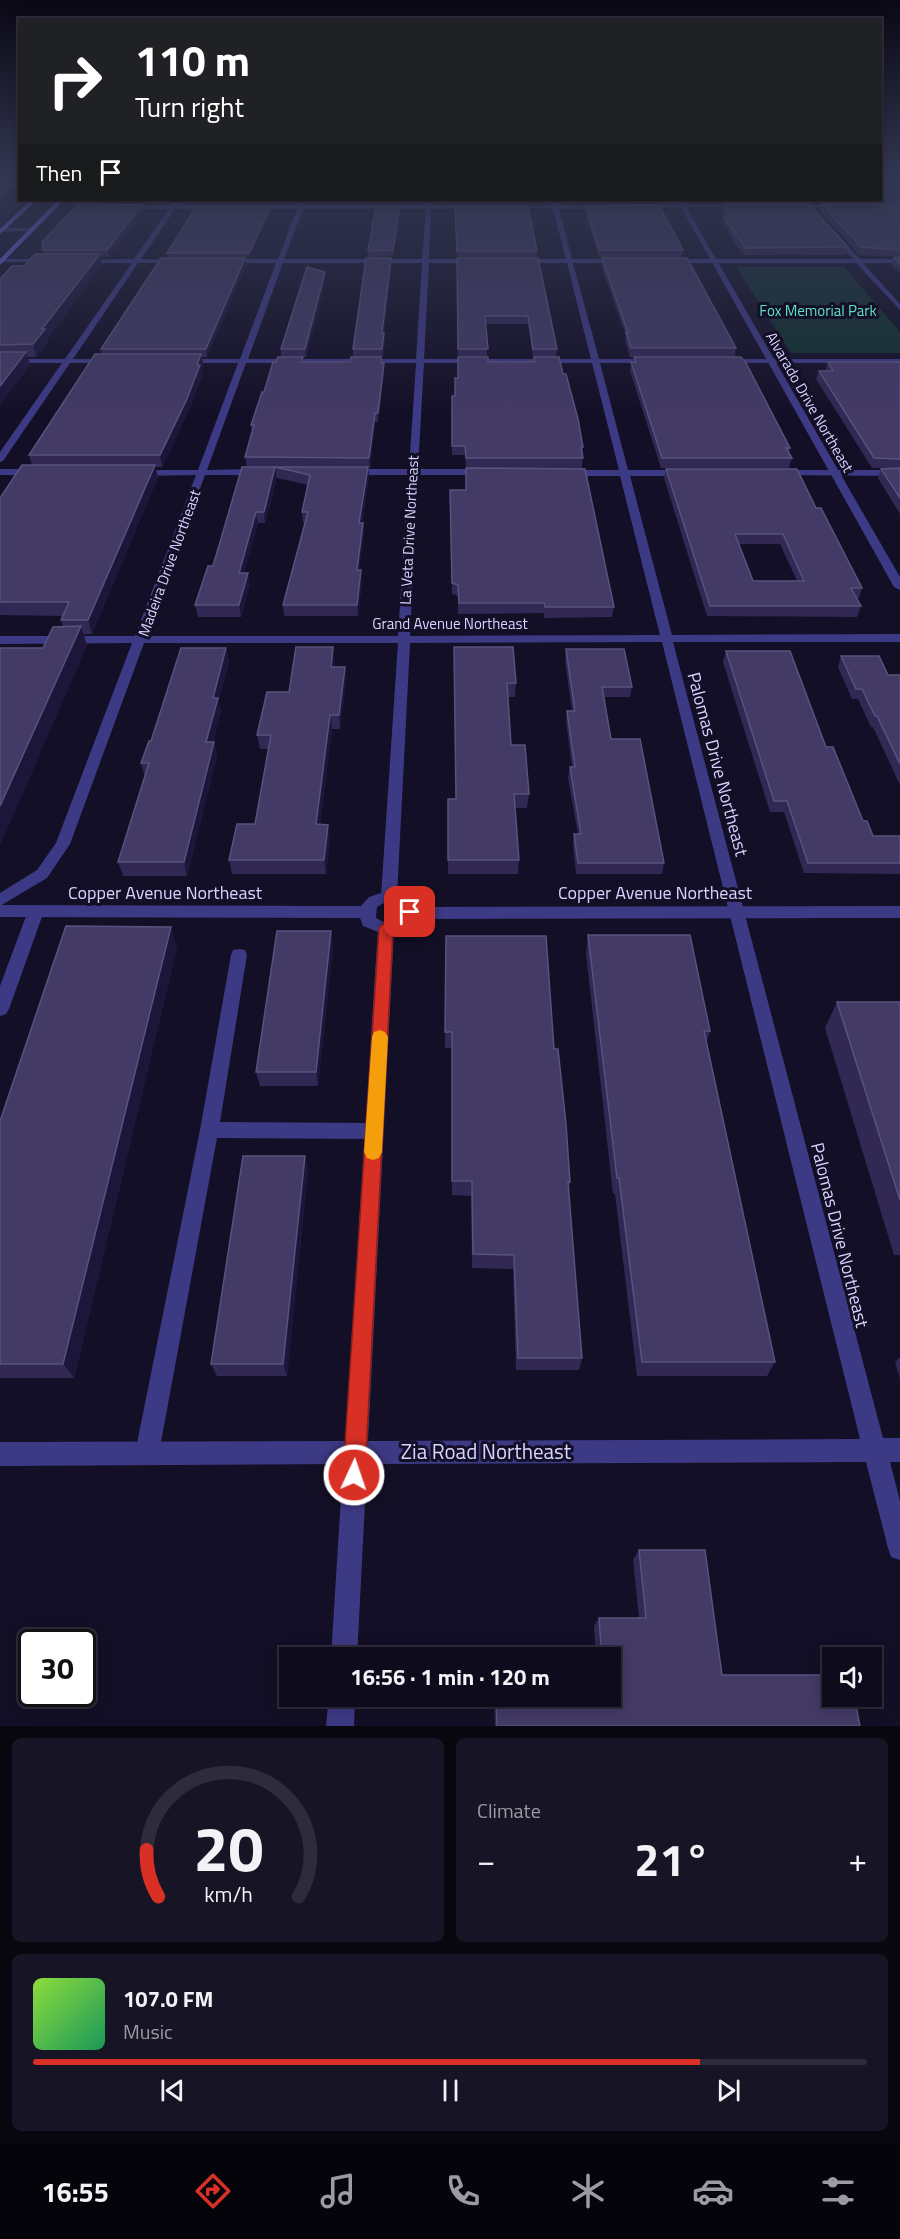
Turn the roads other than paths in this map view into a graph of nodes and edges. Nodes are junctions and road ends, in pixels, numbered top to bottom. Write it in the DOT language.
graph roads {
  1 [pos="140,255"];
  2 [pos="283,255"];
  3 [pos="425,255"];
  4 [pos="567,255"];
  5 [pos="709,255"];
  6 [pos="854,255"];
  7 [pos="58,261"];
  8 [pos="69,261"];
  9 [pos="135,261"];
  10 [pos="191,261"];
  11 [pos="224,261"];
  12 [pos="281,261"];
  13 [pos="425,261"];
  14 [pos="484,261"];
  15 [pos="508,261"];
  16 [pos="569,261"];
  17 [pos="627,261"];
  18 [pos="662,261"];
  19 [pos="713,261"];
  20 [pos="860,261"];
  21 [pos="900,261"];
  22 [pos="1,262"];
  23 [pos="900,308"];
  24 [pos="0,361"];
  25 [pos="66,361"];
  26 [pos="125,361"];
  27 [pos="171,361"];
  28 [pos="419,361"];
  29 [pos="595,361"];
  30 [pos="667,361"];
  31 [pos="715,361"];
  32 [pos="770,361"];
  33 [pos="900,361"];
  34 [pos="243,362"];
  35 [pos="0,459"];
  36 [pos="0,472"];
  37 [pos="43,472"];
  38 [pos="125,472"];
  39 [pos="202,472"];
  40 [pos="277,472"];
  41 [pos="336,472"];
  42 [pos="412,472"];
  43 [pos="500,472"];
  44 [pos="559,472"];
  45 [pos="625,473"];
  46 [pos="697,473"];
  47 [pos="766,473"];
  48 [pos="836,473"];
  49 [pos="900,473"];
  50 [pos="900,587"];
  51 [pos="404,638"];
  52 [pos="900,638"];
  53 [pos="665,639"];
  54 [pos="0,640"];
  55 [pos="140,640"];
  56 [pos="389,896"];
  57 [pos="0,900"];
  58 [pos="0,911"];
  59 [pos="36,911"];
  60 [pos="366,912"];
  61 [pos="410,912"];
  62 [pos="736,912"];
  63 [pos="900,912"];
  64 [pos="386,929"];
  65 [pos="239,955"];
  66 [pos="0,1009"];
  67 [pos="209,1130"];
  68 [pos="374,1131"];
  69 [pos="874,1450"];
  70 [pos="900,1450"];
  71 [pos="356,1452"];
  72 [pos="147,1453"];
  73 [pos="0,1454"];
  74 [pos="900,1548"];
  75 [pos="345,1647"];
  76 [pos="341,1707"];
  77 [pos="340,1726"];
  1 -- 9 [label="street"];
  2 -- 12 [label="street, Madeira Drive Northeast"];
  3 -- 13 [label="street, La Veta Drive Northeast"];
  4 -- 16 [label="street, Palomas Drive Northeast"];
  5 -- 19 [label="street, Alvarado Drive Northeast"];
  6 -- 20 [label="street"];
  7 -- 22 [label="street"];
  8 -- 9 [label="street"];
  9 -- 10 [label="street"];
  9 -- 25 [label="street"];
  11 -- 12 [label="street"];
  12 -- 13 [label="street"];
  12 -- 34 [label="street, Madeira Drive Northeast"];
  13 -- 14 [label="street"];
  13 -- 28 [label="street, La Veta Drive Northeast"];
  15 -- 16 [label="street"];
  16 -- 17 [label="street"];
  16 -- 29 [label="street, Palomas Drive Northeast"];
  18 -- 19 [label="street"];
  19 -- 20 [label="street"];
  19 -- 32 [label="street, Alvarado Drive Northeast"];
  20 -- 21 [label="street"];
  20 -- 23 [label="street"];
  24 -- 25 [label="street"];
  25 -- 26 [label="street"];
  25 -- 35 [label="street"];
  27 -- 34 [label="street"];
  28 -- 29 [label="street"];
  28 -- 34 [label="street"];
  28 -- 42 [label="street, La Veta Drive Northeast"];
  29 -- 30 [label="street"];
  29 -- 45 [label="street, Palomas Drive Northeast"];
  31 -- 32 [label="street"];
  32 -- 33 [label="street"];
  32 -- 48 [label="street, Alvarado Drive Northeast"];
  34 -- 39 [label="street, Madeira Drive Northeast"];
  36 -- 37 [label="street"];
  38 -- 39 [label="street"];
  39 -- 40 [label="street"];
  39 -- 55 [label="street, Madeira Drive Northeast"];
  41 -- 42 [label="street"];
  42 -- 43 [label="street"];
  42 -- 51 [label="street, La Veta Drive Northeast"];
  44 -- 45 [label="street"];
  45 -- 46 [label="street"];
  45 -- 53 [label="street, Palomas Drive Northeast"];
  47 -- 48 [label="street"];
  48 -- 49 [label="street"];
  48 -- 50 [label="street, Alvarado Drive Northeast"];
  51 -- 53 [label="street, Grand Avenue Northeast"];
  51 -- 55 [label="street, Grand Avenue Northeast"];
  51 -- 56 [label="street, La Veta Drive Northeast"];
  52 -- 53 [label="street, Grand Avenue Northeast"];
  53 -- 62 [label="street, Palomas Drive Northeast"];
  54 -- 55 [label="street, Grand Avenue Northeast"];
  55 -- 57 [label="street, Madeira Drive Northeast"];
  56 -- 60 [label="street"];
  56 -- 61 [label="street"];
  58 -- 59 [label="street, Copper Avenue Northeast"];
  59 -- 60 [label="street, Copper Avenue Northeast"];
  59 -- 66 [label="street"];
  60 -- 64 [label="street"];
  61 -- 62 [label="street, Copper Avenue Northeast"];
  61 -- 64 [label="street"];
  62 -- 63 [label="street, Copper Avenue Northeast"];
  62 -- 69 [label="street, Palomas Drive Northeast"];
  64 -- 68 [label="street"];
  65 -- 67 [label="street"];
  67 -- 68 [label="street"];
  67 -- 72 [label="street"];
  68 -- 71 [label="street"];
  69 -- 70 [label="street, Zia Road Northeast"];
  69 -- 71 [label="street, Zia Road Northeast"];
  69 -- 74 [label="street, Palomas Drive Northeast"];
  71 -- 72 [label="street, Zia Road Northeast"];
  71 -- 75 [label="street"];
  72 -- 73 [label="street, Zia Road Northeast"];
  76 -- 77 [label="street"];
}
